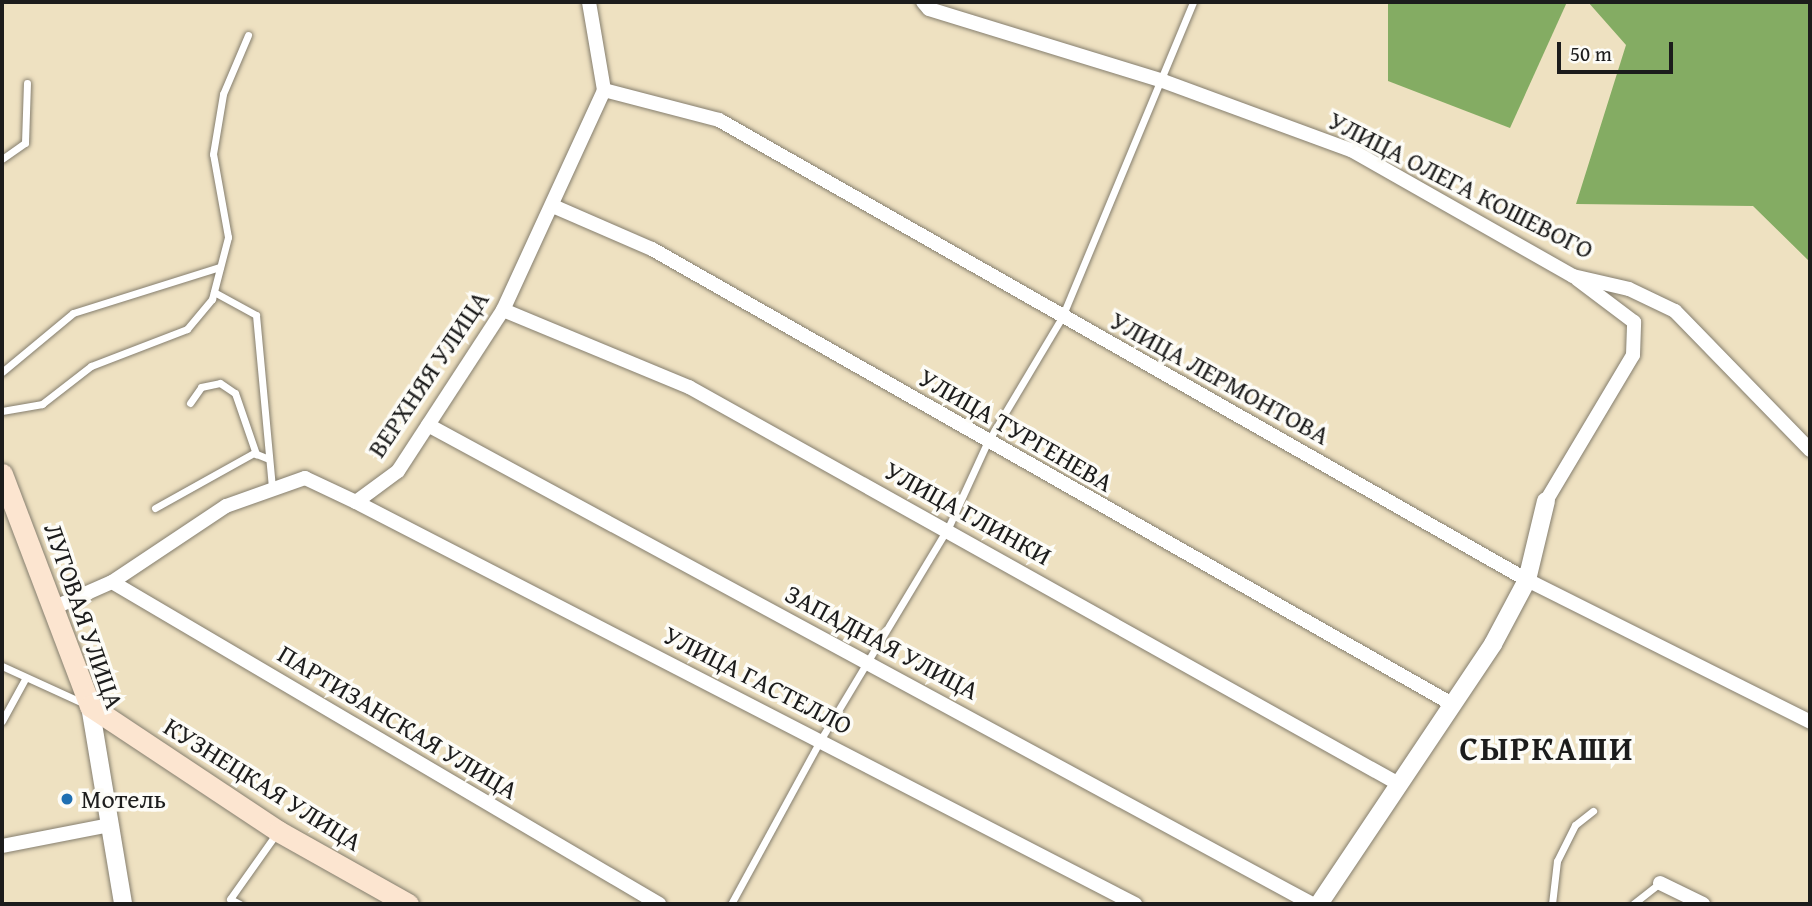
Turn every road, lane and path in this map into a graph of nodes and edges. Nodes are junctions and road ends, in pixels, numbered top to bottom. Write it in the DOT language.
graph roads {
  1 [pos="589,2"];
  2 [pos="923,2"];
  3 [pos="1192,2"];
  4 [pos="248,35"];
  5 [pos="1163,81"];
  6 [pos="27,83"];
  7 [pos="604,90"];
  8 [pos="2,159"];
  9 [pos="553,206"];
  10 [pos="220,267"];
  11 [pos="1573,276"];
  12 [pos="214,292"];
  13 [pos="503,310"];
  14 [pos="1062,317"];
  15 [pos="2,372"];
  16 [pos="190,402"];
  17 [pos="2,411"];
  18 [pos="428,425"];
  19 [pos="987,443"];
  20 [pos="1810,450"];
  21 [pos="256,454"];
  22 [pos="269,459"];
  23 [pos="2,474"];
  24 [pos="272,489"];
  25 [pos="1546,501"];
  26 [pos="356,502"];
  27 [pos="155,508"];
  28 [pos="948,528"];
  29 [pos="1527,580"];
  30 [pos="112,582"];
  31 [pos="53,608"];
  32 [pos="870,662"];
  33 [pos="2,666"];
  34 [pos="25,679"];
  35 [pos="1452,704"];
  36 [pos="90,706"];
  37 [pos="2,720"];
  38 [pos="1810,722"];
  39 [pos="821,739"];
  40 [pos="1397,783"];
  41 [pos="1593,811"];
  42 [pos="110,825"];
  43 [pos="278,831"];
  44 [pos="2,846"];
  45 [pos="1660,883"];
  46 [pos="123,904"];
  47 [pos="240,904"];
  48 [pos="408,904"];
  49 [pos="659,904"];
  50 [pos="731,904"];
  51 [pos="1135,904"];
  52 [pos="1312,904"];
  53 [pos="1319,904"];
  54 [pos="1552,904"];
  55 [pos="1633,904"];
  56 [pos="1703,904"];
  1 -- 7 [label="street"];
  2 -- 5 [label="street, УЛИЦА ОЛЕГА КОШЕВОГО"];
  3 -- 5 [label="lane"];
  4 -- 10 [label="lane"];
  5 -- 11 [label="street, УЛИЦА ОЛЕГА КОШЕВОГО"];
  5 -- 14 [label="lane"];
  6 -- 8 [label="lane"];
  7 -- 9 [label="street, ВЕРХНЯЯ УЛИЦА"];
  7 -- 14 [label="street, УЛИЦА ЛЕРМОНТОВА"];
  9 -- 13 [label="street, ВЕРХНЯЯ УЛИЦА"];
  9 -- 19 [label="street, УЛИЦА ТУРГЕНЕВА"];
  10 -- 12 [label="lane"];
  10 -- 15 [label="lane"];
  11 -- 20 [label="street, УЛИЦА ОЛЕГА КОШЕВОГО"];
  11 -- 25 [label="street"];
  12 -- 17 [label="lane"];
  12 -- 22 [label="lane"];
  13 -- 18 [label="street, ВЕРХНЯЯ УЛИЦА"];
  13 -- 28 [label="street, УЛИЦА ГЛИНКИ"];
  14 -- 19 [label="lane"];
  14 -- 29 [label="street, УЛИЦА ЛЕРМОНТОВА"];
  16 -- 21 [label="lane"];
  18 -- 26 [label="street, ВЕРХНЯЯ УЛИЦА"];
  18 -- 32 [label="street, ЗАПАДНАЯ УЛИЦА"];
  19 -- 28 [label="lane"];
  19 -- 35 [label="street, УЛИЦА ТУРГЕНЕВА"];
  21 -- 22 [label="lane"];
  21 -- 27 [label="lane"];
  22 -- 24 [label="lane"];
  23 -- 31 [label="main road, ЛУГОВАЯ УЛИЦА"];
  24 -- 26 [label="street"];
  24 -- 30 [label="street"];
  25 -- 29 [label="street"];
  26 -- 39 [label="street, УЛИЦА ГАСТЕЛЛО"];
  28 -- 32 [label="lane"];
  28 -- 40 [label="street, УЛИЦА ГЛИНКИ"];
  29 -- 35 [label="street"];
  29 -- 38 [label="street, УЛИЦА ЛЕРМОНТОВА"];
  30 -- 31 [label="street"];
  30 -- 49 [label="street, ПАРТИЗАНСКАЯ УЛИЦА"];
  31 -- 36 [label="main road, ЛУГОВАЯ УЛИЦА"];
  32 -- 39 [label="lane"];
  32 -- 52 [label="street, ЗАПАДНАЯ УЛИЦА"];
  33 -- 34 [label="lane"];
  34 -- 36 [label="lane"];
  34 -- 37 [label="lane"];
  35 -- 40 [label="street"];
  36 -- 42 [label="street, ЛУГОВАЯ УЛИЦА"];
  36 -- 43 [label="main road, КУЗНЕЦКАЯ УЛИЦА"];
  39 -- 50 [label="lane"];
  39 -- 51 [label="street, УЛИЦА ГАСТЕЛЛО"];
  40 -- 53 [label="street"];
  41 -- 54 [label="lane"];
  42 -- 44 [label="street"];
  42 -- 46 [label="street, ЛУГОВАЯ УЛИЦА"];
  43 -- 47 [label="lane"];
  43 -- 48 [label="main road, КУЗНЕЦКАЯ УЛИЦА"];
  45 -- 55 [label="lane"];
  45 -- 56 [label="street"];
}
